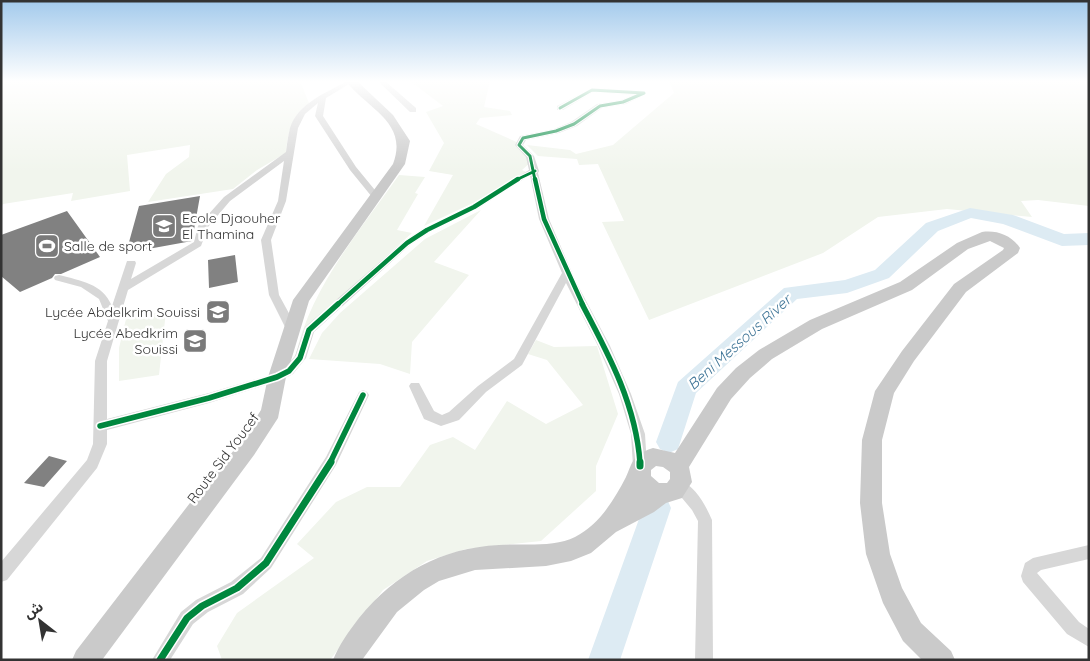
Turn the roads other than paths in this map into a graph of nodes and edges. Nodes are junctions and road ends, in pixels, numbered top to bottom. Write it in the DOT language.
graph roads {
  1 [pos="303,112"];
  2 [pos="320,112"];
  3 [pos="382,112"];
  4 [pos="592,112"];
  5 [pos="290,153"];
  6 [pos="535,172"];
  7 [pos="375,195"];
  8 [pos="131,263"];
  9 [pos="567,273"];
  10 [pos="59,278"];
  11 [pos="124,288"];
  12 [pos="114,323"];
  13 [pos="291,328"];
  14 [pos="277,377"];
  15 [pos="415,386"];
  16 [pos="363,395"];
  17 [pos="100,426"];
  18 [pos="638,434"];
  19 [pos="640,469"];
  20 [pos="670,476"];
  21 [pos="607,526"];
  22 [pos="1089,552"];
  23 [pos="1,574"];
  24 [pos="1089,639"];
  25 [pos="86,660"];
  26 [pos="160,660"];
  27 [pos="346,660"];
  28 [pos="704,660"];
  29 [pos="942,660"];
  1 -- 5 [label="street"];
  2 -- 7 [label="street"];
  3 -- 7 [label="main road, Route Sid Youcef"];
  4 -- 6 [label="street"];
  5 -- 11 [label="street"];
  5 -- 13 [label="street"];
  6 -- 9 [label="street"];
  6 -- 14 [label="street"];
  7 -- 13 [label="main road, Route Sid Youcef"];
  8 -- 11 [label="street"];
  9 -- 15 [label="street"];
  9 -- 18 [label="street"];
  10 -- 12 [label="street"];
  11 -- 12 [label="street"];
  12 -- 17 [label="street"];
  13 -- 14 [label="main road, Route Sid Youcef"];
  14 -- 17 [label="street"];
  14 -- 25 [label="main road, Route Sid Youcef"];
  16 -- 26 [label="street"];
  17 -- 23 [label="street"];
  18 -- 19 [label="street"];
  18 -- 20 [label="street"];
  19 -- 20 [label="main road"];
  19 -- 20 [label="main road"];
  19 -- 21 [label="main road"];
  20 -- 21 [label="main road"];
  20 -- 28 [label="street"];
  20 -- 29 [label="main road"];
  21 -- 27 [label="main road"];
  22 -- 24 [label="street"];
}
